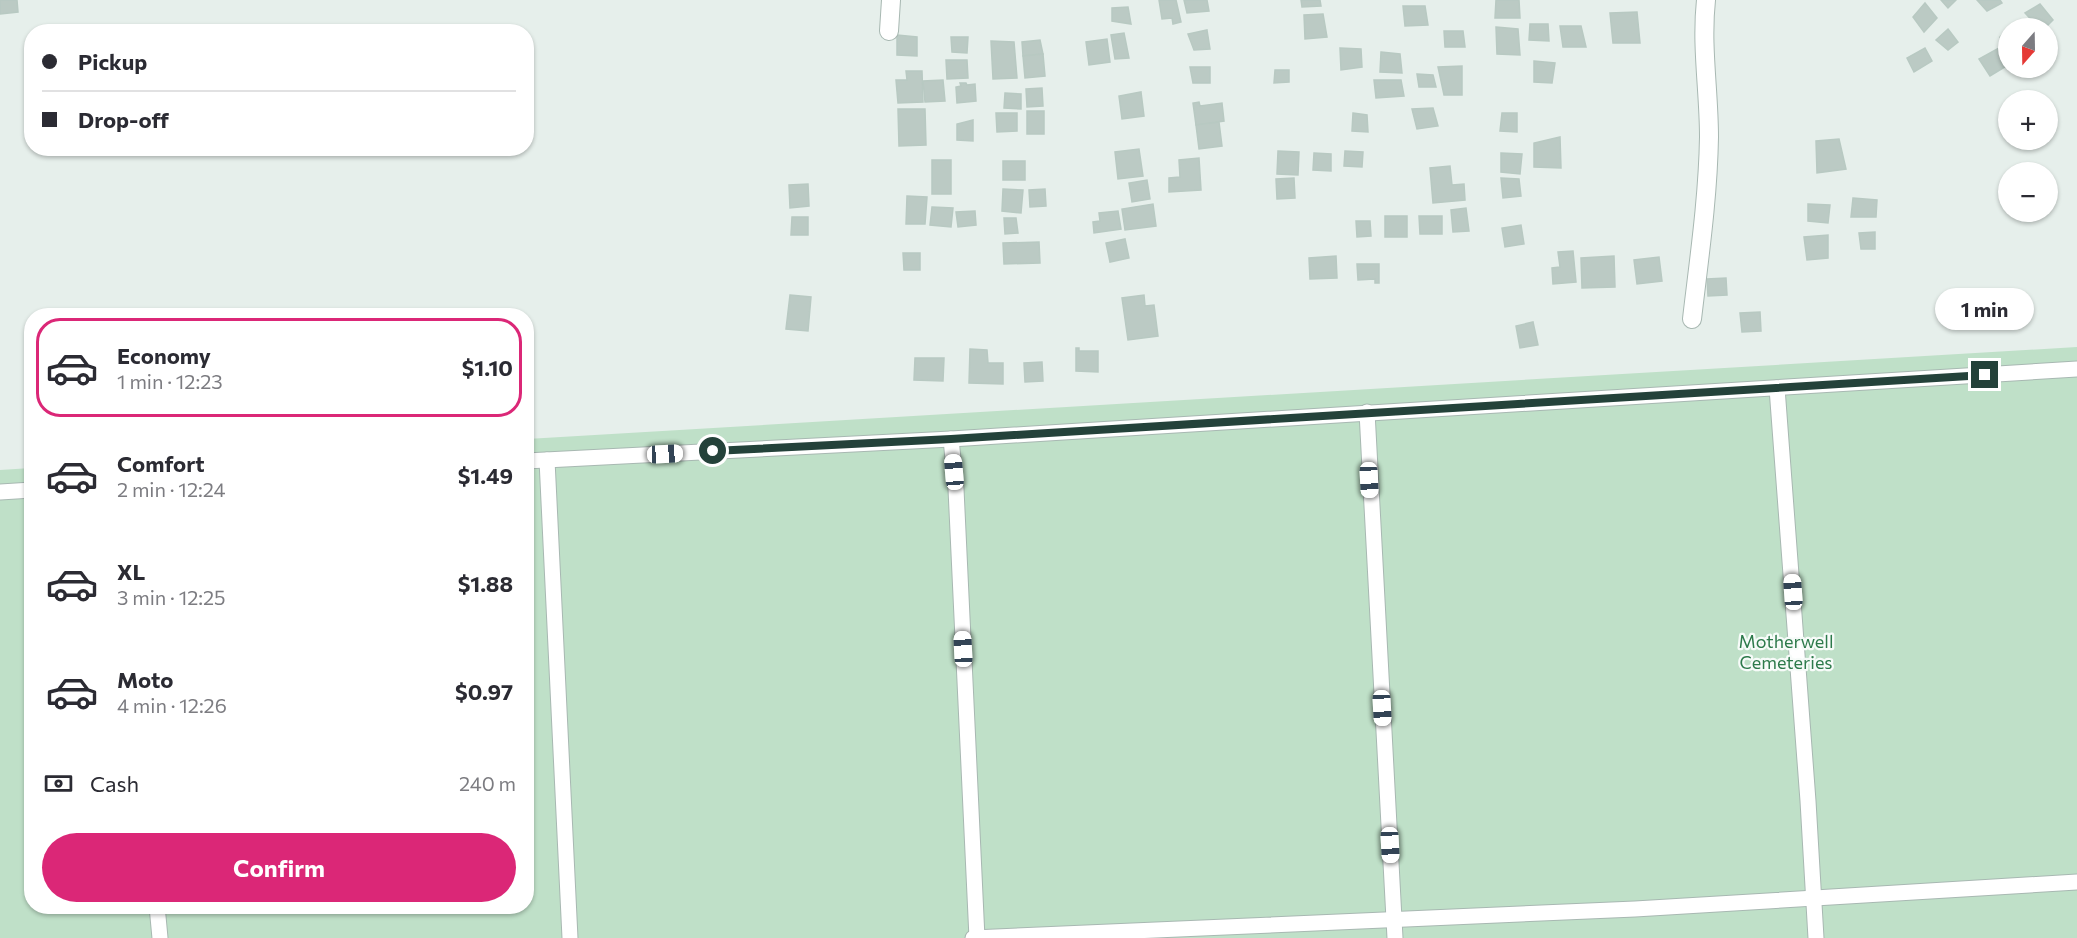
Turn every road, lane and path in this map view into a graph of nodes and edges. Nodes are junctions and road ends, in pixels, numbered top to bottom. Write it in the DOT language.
graph roads {
  1 [pos="891,0"];
  2 [pos="1706,0"];
  3 [pos="889,31"];
  4 [pos="1692,319"];
  5 [pos="2077,369"];
  6 [pos="1777,388"];
  7 [pos="1367,412"];
  8 [pos="951,439"];
  9 [pos="546,460"];
  10 [pos="534,461"];
  11 [pos="24,490"];
  12 [pos="0,492"];
  13 [pos="2077,882"];
  14 [pos="1812,898"];
  15 [pos="158,914"];
  16 [pos="1394,919"];
  17 [pos="160,938"];
  18 [pos="570,938"];
  19 [pos="976,938"];
  20 [pos="1395,938"];
  21 [pos="1816,938"];
  1 -- 3 [label="street"];
  2 -- 4 [label="street"];
  5 -- 6 [label="lane"];
  6 -- 7 [label="lane"];
  6 -- 14 [label="lane"];
  7 -- 8 [label="lane"];
  7 -- 16 [label="lane"];
  8 -- 9 [label="lane"];
  8 -- 19 [label="lane"];
  9 -- 10 [label="lane"];
  9 -- 18 [label="lane"];
  11 -- 12 [label="lane"];
  13 -- 14 [label="lane"];
  14 -- 16 [label="lane"];
  14 -- 21 [label="lane"];
  15 -- 17 [label="lane"];
  16 -- 19 [label="lane"];
  16 -- 20 [label="lane"];
}
